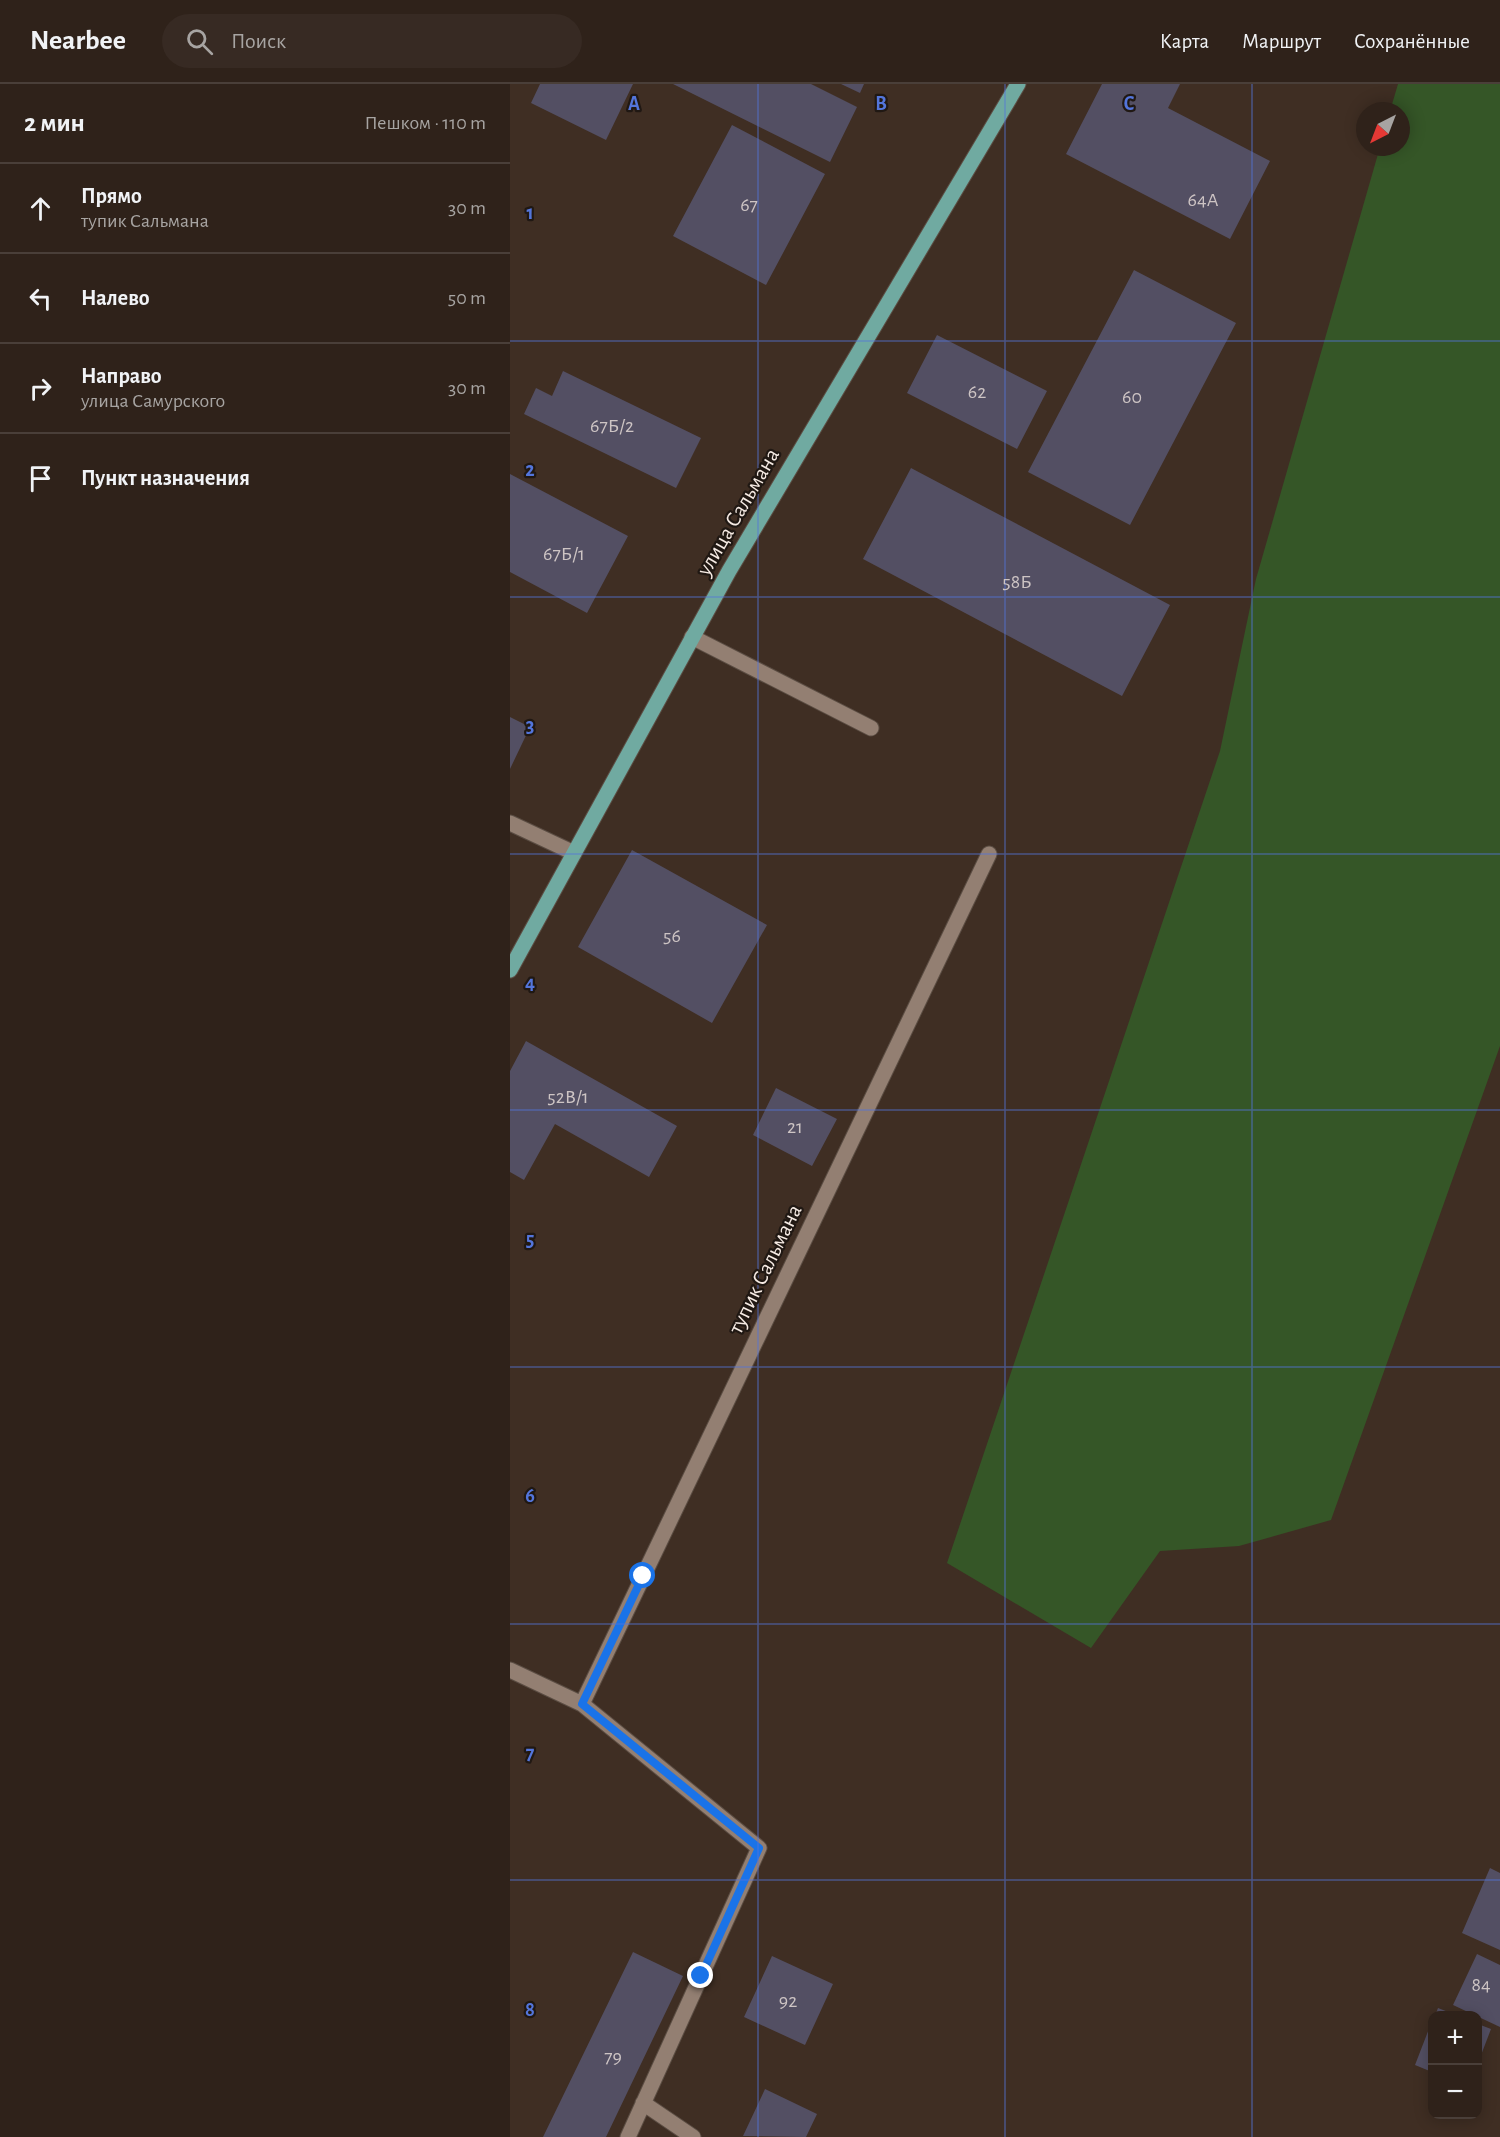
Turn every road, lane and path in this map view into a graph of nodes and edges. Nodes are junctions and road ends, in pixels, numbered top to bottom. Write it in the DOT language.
graph roads {
  1 [pos="1018,84"];
  2 [pos="692,637"];
  3 [pos="871,728"];
  4 [pos="510,823"];
  5 [pos="574,853"];
  6 [pos="989,854"];
  7 [pos="510,970"];
  8 [pos="510,1670"];
  9 [pos="582,1704"];
  10 [pos="643,2103"];
  11 [pos="628,2137"];
  12 [pos="693,2137"];
  1 -- 2 [label="main road, улица Сальмана"];
  2 -- 3 [label="street"];
  2 -- 5 [label="main road, улица Сальмана"];
  4 -- 5 [label="street"];
  5 -- 7 [label="main road, улица Сальмана"];
  6 -- 9 [label="street, тупик Сальмана"];
  8 -- 9 [label="street"];
  9 -- 10 [label="street"];
  10 -- 11 [label="street"];
  10 -- 12 [label="street"];
}
